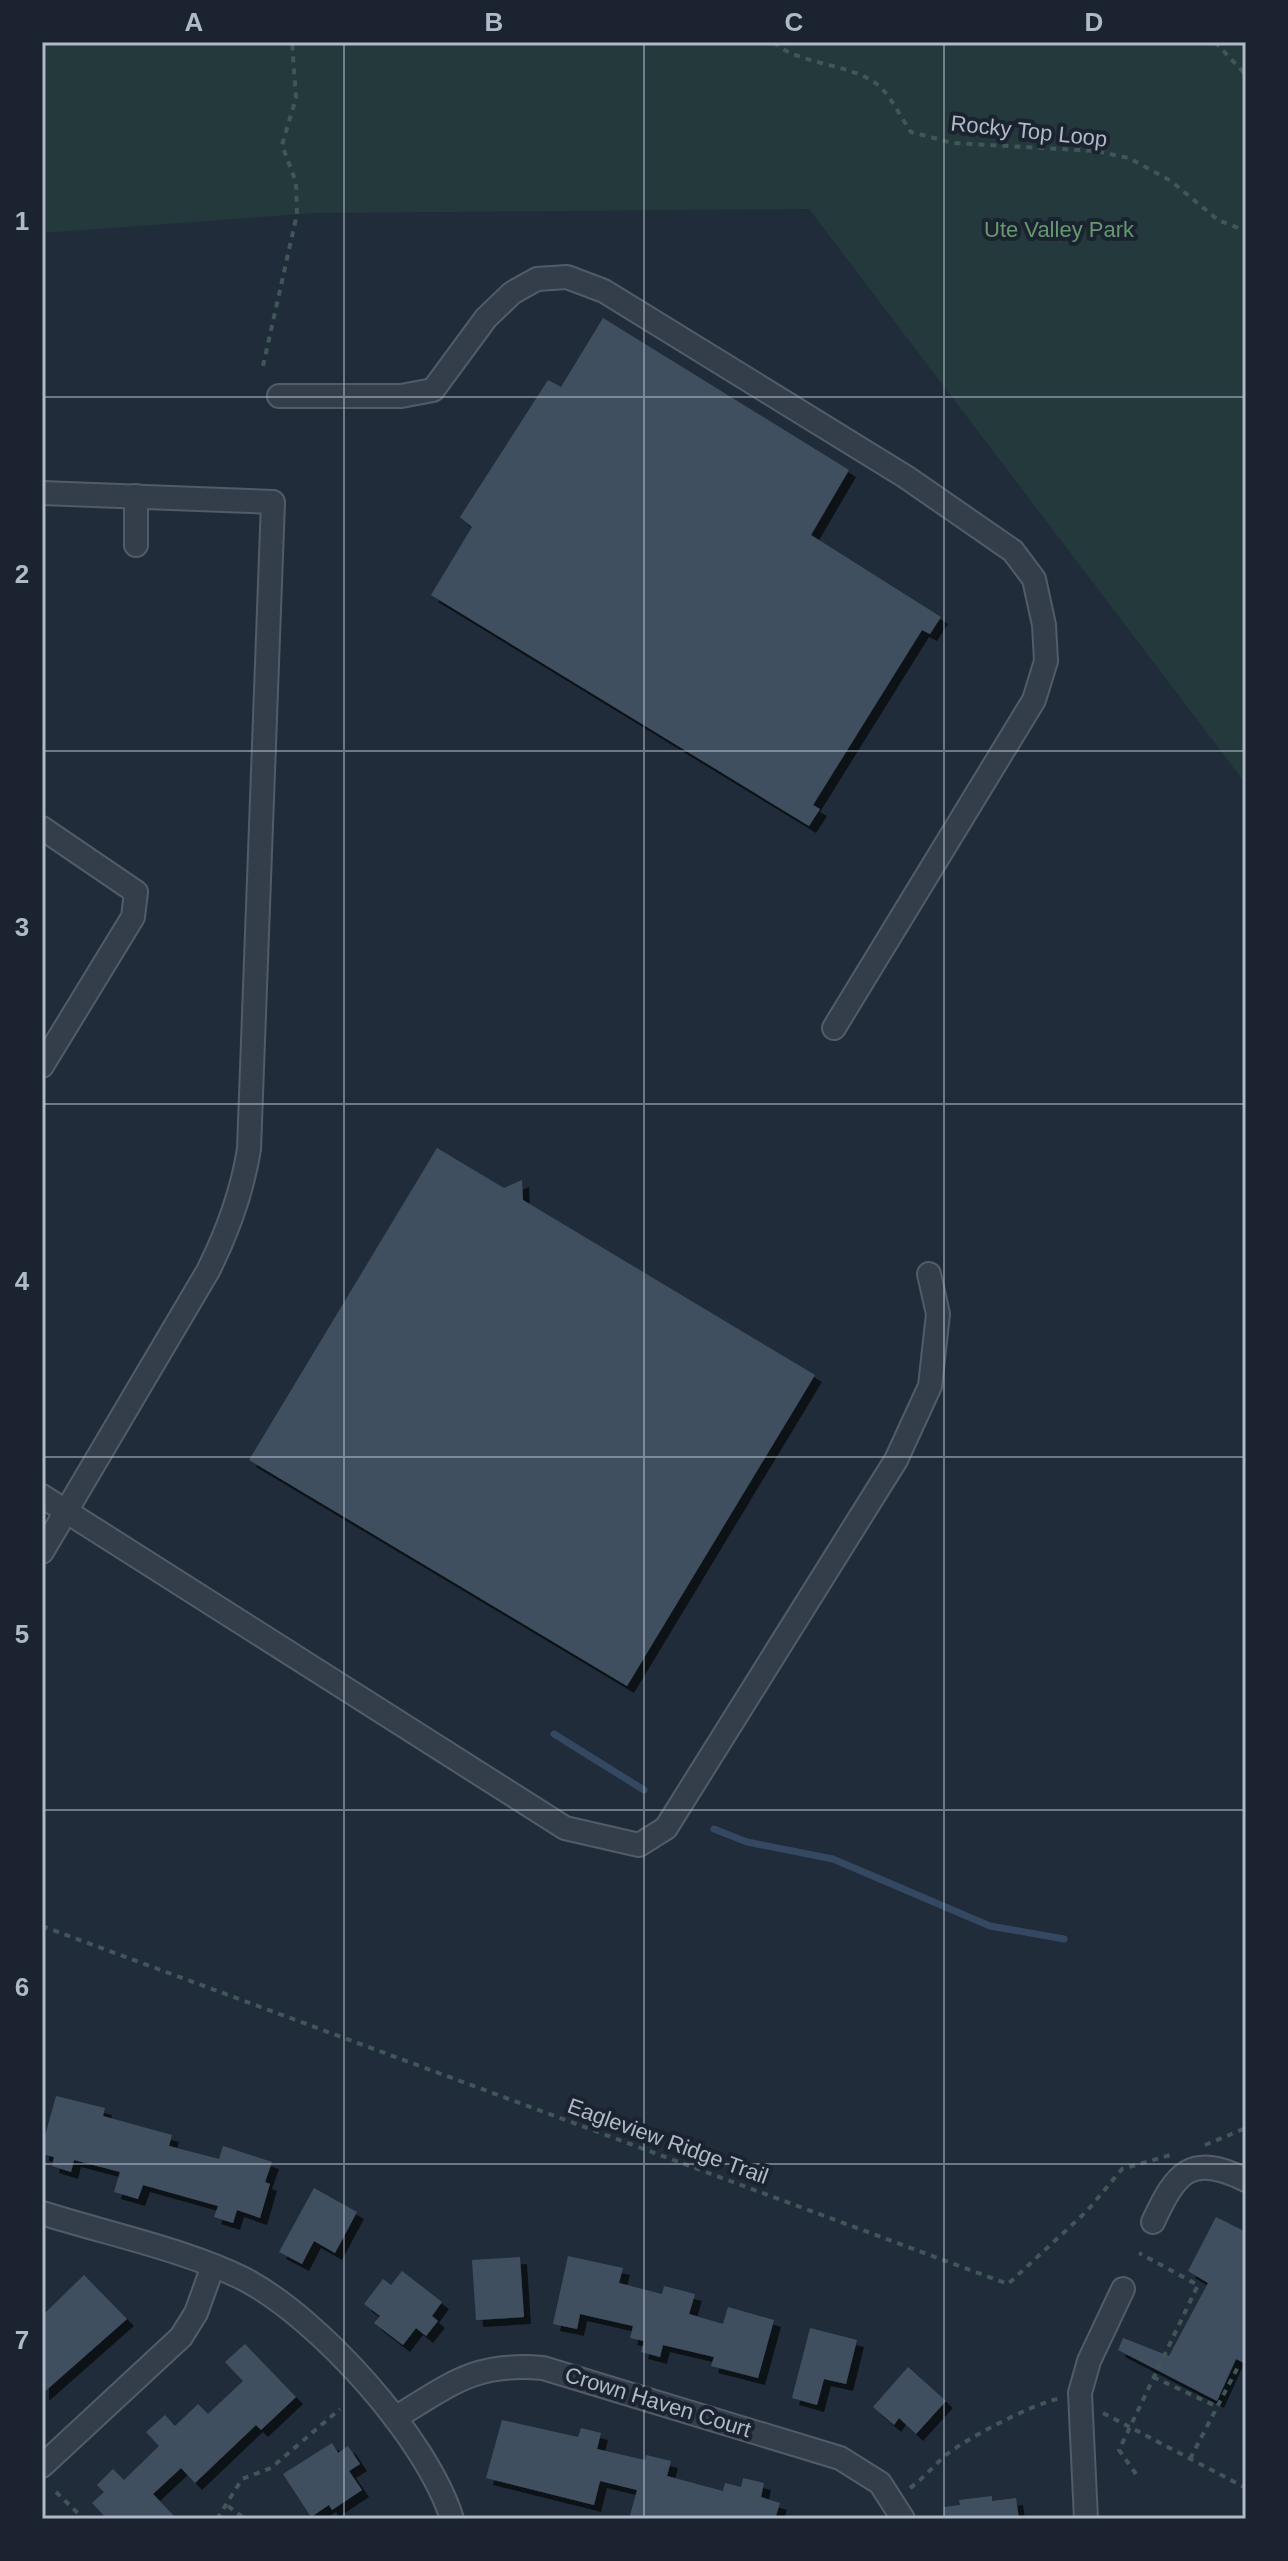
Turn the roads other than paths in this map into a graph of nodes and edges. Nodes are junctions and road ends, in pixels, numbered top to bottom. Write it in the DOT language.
graph roads {
  1 [pos="279,396"];
  2 [pos="42,493"];
  3 [pos="136,496"];
  4 [pos="136,545"];
  5 [pos="42,828"];
  6 [pos="834,1028"];
  7 [pos="42,1066"];
  8 [pos="929,1274"];
  9 [pos="42,1496"];
  10 [pos="68,1512"];
  11 [pos="42,1552"];
  12 [pos="1246,2180"];
  13 [pos="42,2213"];
  14 [pos="1153,2222"];
  15 [pos="213,2266"];
  16 [pos="1123,2289"];
  17 [pos="395,2418"];
  18 [pos="42,2466"];
  19 [pos="898,2510"];
  20 [pos="452,2519"];
  21 [pos="1086,2519"];
  1 -- 6 [label="street"];
  2 -- 3 [label="street"];
  3 -- 4 [label="street"];
  3 -- 10 [label="street"];
  5 -- 7 [label="street"];
  8 -- 10 [label="street"];
  9 -- 10 [label="street"];
  10 -- 11 [label="street"];
  12 -- 14 [label="street"];
  13 -- 15 [label="street"];
  15 -- 17 [label="street"];
  15 -- 18 [label="street"];
  16 -- 21 [label="street"];
  17 -- 19 [label="street, Crown Haven Court"];
  17 -- 20 [label="street"];
}
